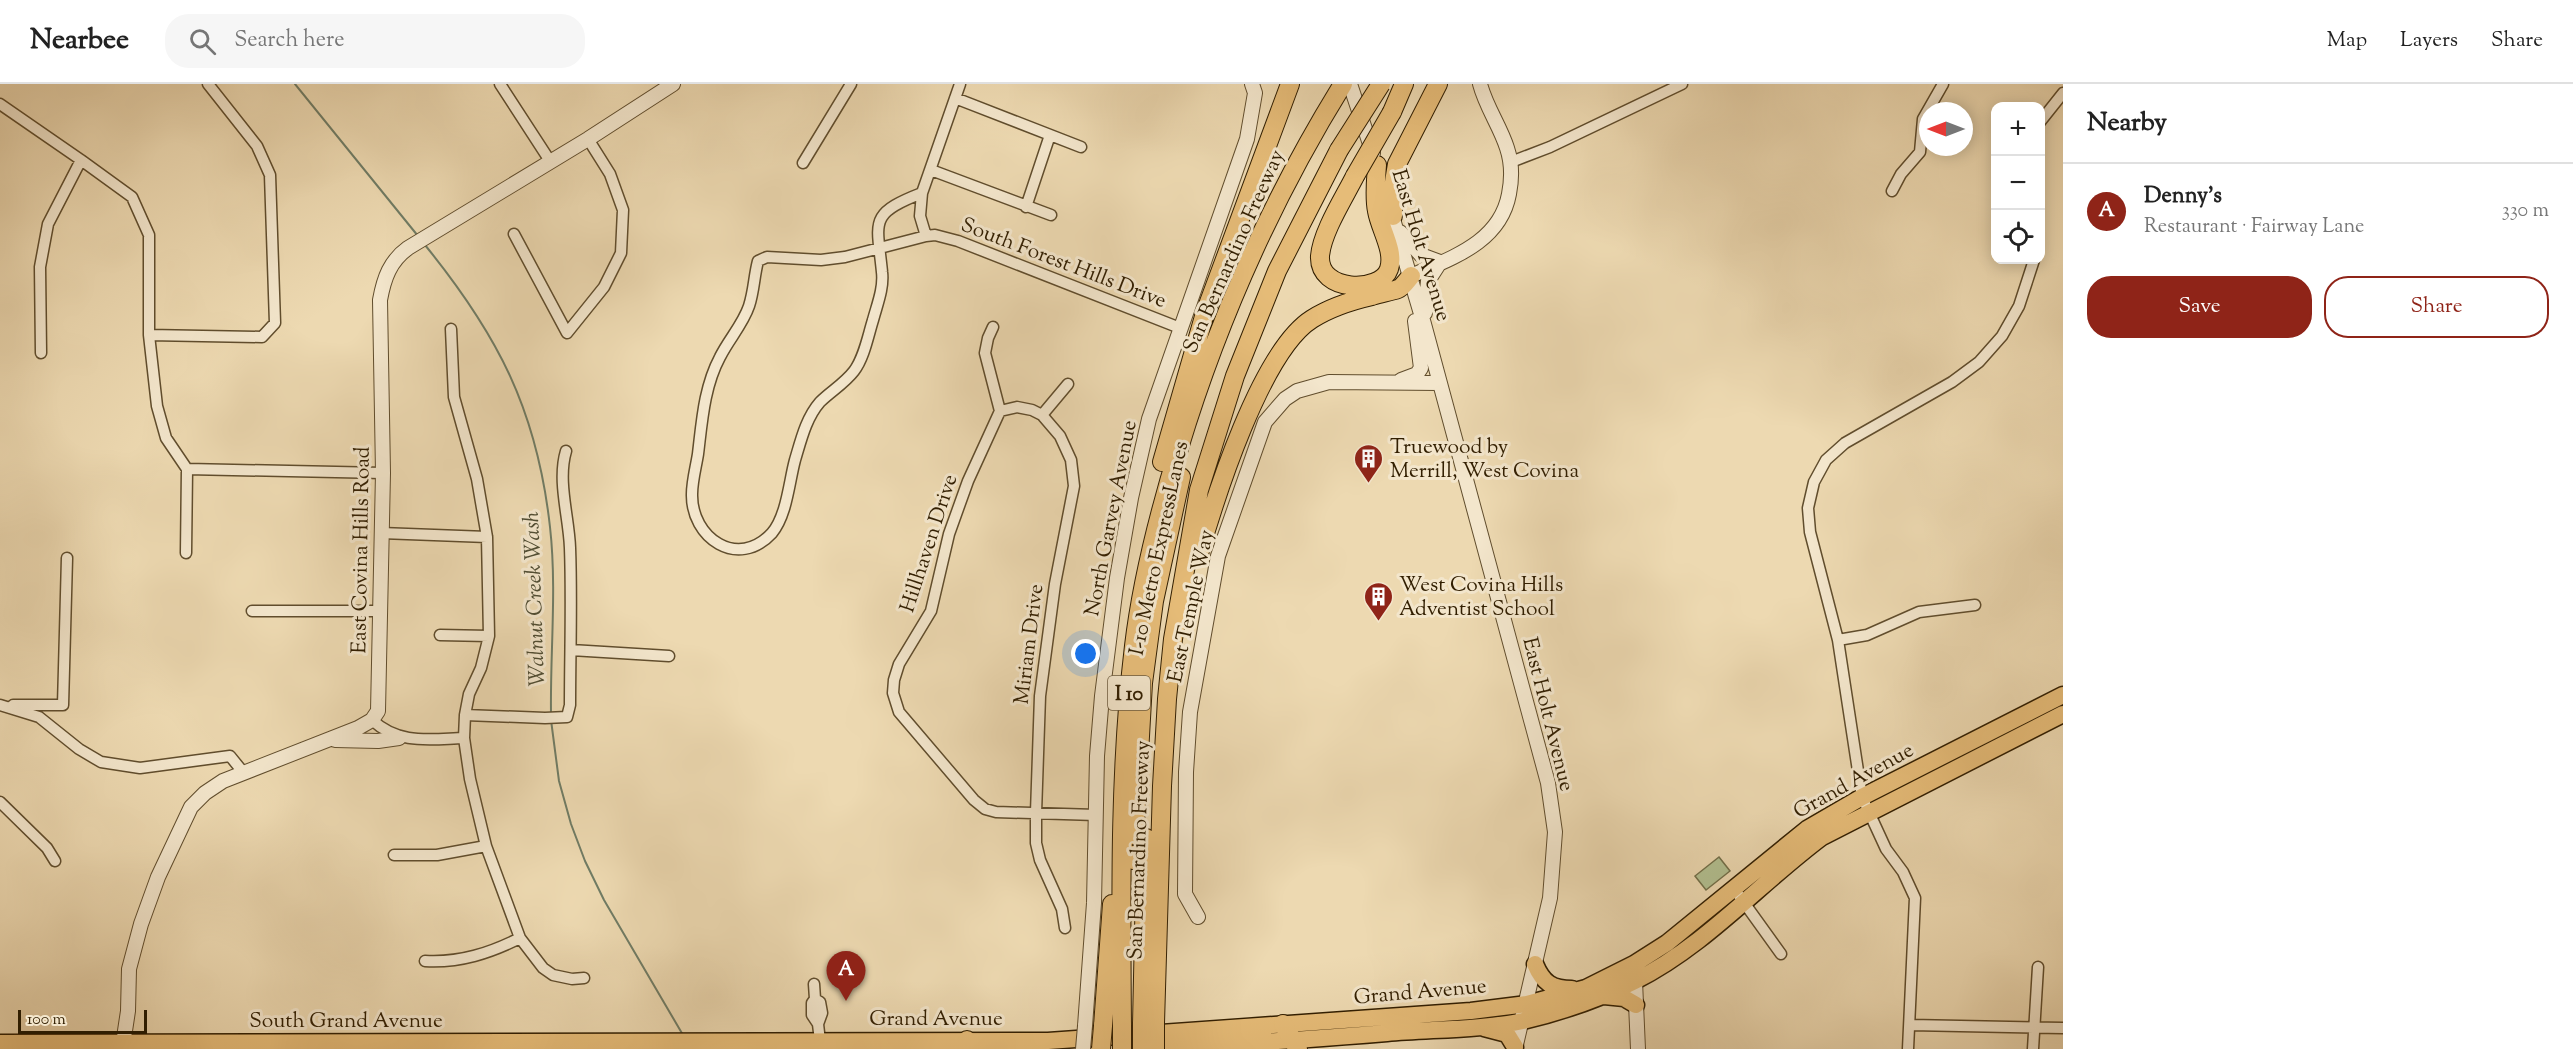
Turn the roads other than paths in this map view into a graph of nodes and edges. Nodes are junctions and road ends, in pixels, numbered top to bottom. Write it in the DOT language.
graph roads {
  1 [pos="208,84"];
  2 [pos="673,84"];
  3 [pos="851,84"];
  4 [pos="960,84"];
  5 [pos="1252,84"];
  6 [pos="1290,84"];
  7 [pos="1343,84"];
  8 [pos="1350,84"];
  9 [pos="1381,84"];
  10 [pos="1404,84"];
  11 [pos="1438,84"];
  12 [pos="1480,84"];
  13 [pos="1682,84"];
  14 [pos="1943,84"];
  15 [pos="502,85"];
  16 [pos="2063,93"];
  17 [pos="955,99"];
  18 [pos="0,104"];
  19 [pos="2045,116"];
  20 [pos="1050,135"];
  21 [pos="588,139"];
  22 [pos="1081,147"];
  23 [pos="81,160"];
  24 [pos="550,160"];
  25 [pos="1510,162"];
  26 [pos="803,163"];
  27 [pos="1377,165"];
  28 [pos="931,170"];
  29 [pos="1892,191"];
  30 [pos="922,193"];
  31 [pos="1026,207"];
  32 [pos="1051,215"];
  33 [pos="1395,223"];
  34 [pos="514,234"];
  35 [pos="926,236"];
  36 [pos="878,243"];
  37 [pos="1440,262"];
  38 [pos="2033,264"];
  39 [pos="1413,284"];
  40 [pos="1424,324"];
  41 [pos="993,327"];
  42 [pos="1180,328"];
  43 [pos="451,329"];
  44 [pos="148,335"];
  45 [pos="41,353"];
  46 [pos="1201,377"];
  47 [pos="1394,382"];
  48 [pos="1439,383"];
  49 [pos="1068,384"];
  50 [pos="1232,388"];
  51 [pos="1000,411"];
  52 [pos="1042,415"];
  53 [pos="566,451"];
  54 [pos="188,469"];
  55 [pos="383,473"];
  56 [pos="1159,511"];
  57 [pos="381,533"];
  58 [pos="487,537"];
  59 [pos="186,553"];
  60 [pos="67,558"];
  61 [pos="1976,606"];
  62 [pos="252,611"];
  63 [pos="381,611"];
  64 [pos="440,634"];
  65 [pos="489,636"];
  66 [pos="1173,639"];
  67 [pos="1838,640"];
  68 [pos="571,650"];
  69 [pos="669,656"];
  70 [pos="2063,695"];
  71 [pos="0,705"];
  72 [pos="2063,714"];
  73 [pos="465,715"];
  74 [pos="372,720"];
  75 [pos="399,738"];
  76 [pos="464,738"];
  77 [pos="330,740"];
  78 [pos="243,772"];
  79 [pos="0,802"];
  80 [pos="1866,805"];
  81 [pos="1036,813"];
  82 [pos="1096,815"];
  83 [pos="486,846"];
  84 [pos="394,855"];
  85 [pos="55,861"];
  86 [pos="1121,876"];
  87 [pos="1739,896"];
  88 [pos="1198,917"];
  89 [pos="1065,928"];
  90 [pos="520,938"];
  91 [pos="1781,954"];
  92 [pos="425,961"];
  93 [pos="1535,964"];
  94 [pos="1634,964"];
  95 [pos="2037,968"];
  96 [pos="584,978"];
  97 [pos="1635,981"];
  98 [pos="814,984"];
  99 [pos="1582,989"];
  100 [pos="1600,996"];
  101 [pos="1527,1004"];
  102 [pos="1636,1005"];
  103 [pos="1522,1021"];
  104 [pos="1143,1024"];
  105 [pos="1911,1024"];
  106 [pos="1094,1026"];
  107 [pos="1475,1026"];
  108 [pos="2033,1026"];
  109 [pos="2063,1028"];
  110 [pos="1288,1041"];
  111 [pos="686,1042"];
  112 [pos="0,1043"];
  113 [pos="123,1044"];
  114 [pos="973,1044"];
  115 [pos="821,1045"];
  116 [pos="1515,1048"];
  117 [pos="1083,1049"];
  118 [pos="1101,1049"];
  119 [pos="1122,1049"];
  120 [pos="1132,1049"];
  121 [pos="1142,1049"];
  122 [pos="1155,1049"];
  123 [pos="1165,1049"];
  124 [pos="1638,1049"];
  125 [pos="1908,1049"];
  126 [pos="2033,1049"];
  1 -- 44 [label="street"];
  2 -- 21 [label="street, East Covina Hills Road"];
  3 -- 26 [label="street"];
  4 -- 17 [label="street"];
  5 -- 42 [label="street, North Garvey Avenue"];
  6 -- 56 [label="highway"];
  7 -- 46 [label="highway, San Bernardino Freeway / I 10"];
  8 -- 27 [label="street, East Holt Avenue"];
  9 -- 50 [label="highway, San Bernardino Freeway / I 10, bridge"];
  10 -- 27 [label="highway, bridge"];
  11 -- 33 [label="highway"];
  12 -- 25 [label="street"];
  13 -- 25 [label="street"];
  14 -- 29 [label="street"];
  15 -- 24 [label="street"];
  16 -- 19 [label="street"];
  17 -- 20 [label="street"];
  17 -- 28 [label="street"];
  18 -- 23 [label="street"];
  20 -- 22 [label="street"];
  20 -- 31 [label="street"];
  21 -- 24 [label="street, East Covina Hills Road"];
  21 -- 34 [label="street"];
  23 -- 44 [label="street"];
  23 -- 45 [label="street"];
  24 -- 55 [label="street, East Covina Hills Road"];
  25 -- 37 [label="street"];
  27 -- 33 [label="street, East Holt Avenue"];
  28 -- 30 [label="street"];
  28 -- 31 [label="street"];
  30 -- 35 [label="street"];
  30 -- 36 [label="street"];
  31 -- 32 [label="street"];
  33 -- 37 [label="street"];
  33 -- 39 [label="street, East Holt Avenue"];
  35 -- 36 [label="street, South Forest Hills Drive"];
  35 -- 42 [label="street, South Forest Hills Drive"];
  36 -- 36 [label="street, South Forest Hills Drive"];
  37 -- 39 [label="street"];
  37 -- 40 [label="street"];
  38 -- 67 [label="street"];
  39 -- 40 [label="street, East Holt Avenue"];
  39 -- 47 [label="street"];
  39 -- 66 [label="highway"];
  40 -- 48 [label="street, East Holt Avenue"];
  41 -- 51 [label="street"];
  42 -- 82 [label="street, North Garvey Avenue"];
  43 -- 58 [label="street"];
  44 -- 54 [label="street"];
  46 -- 56 [label="highway, San Bernardino Freeway / I 10"];
  46 -- 104 [label="highway, I-10 Metro ExpressLanes"];
  47 -- 48 [label="street, East Temple Way"];
  47 -- 88 [label="street, East Temple Way"];
  48 -- 93 [label="street, East Holt Avenue"];
  49 -- 52 [label="street"];
  50 -- 66 [label="highway, San Bernardino Freeway / I 10"];
  50 -- 104 [label="highway, I-10 Metro ExpressLanes"];
  51 -- 52 [label="street"];
  51 -- 81 [label="street, Hillhaven Drive"];
  52 -- 81 [label="street, Miriam Drive"];
  53 -- 68 [label="street"];
  54 -- 55 [label="street"];
  54 -- 59 [label="street"];
  55 -- 57 [label="street, East Covina Hills Road"];
  56 -- 86 [label="highway, San Bernardino Freeway / I 10"];
  57 -- 58 [label="street"];
  57 -- 63 [label="street, East Covina Hills Road"];
  58 -- 65 [label="street"];
  60 -- 71 [label="street"];
  61 -- 67 [label="street"];
  62 -- 63 [label="street"];
  63 -- 74 [label="street, East Covina Hills Road"];
  64 -- 65 [label="street"];
  65 -- 73 [label="street"];
  66 -- 104 [label="highway, San Bernardino Freeway / I 10"];
  67 -- 80 [label="street"];
  68 -- 69 [label="street"];
  68 -- 73 [label="street"];
  70 -- 80 [label="main road, Grand Avenue"];
  71 -- 78 [label="street"];
  72 -- 80 [label="main road, Grand Avenue"];
  73 -- 76 [label="street"];
  74 -- 75 [label="street"];
  74 -- 77 [label="street"];
  75 -- 76 [label="street"];
  75 -- 77 [label="street"];
  76 -- 83 [label="street"];
  77 -- 78 [label="street"];
  78 -- 113 [label="street"];
  79 -- 85 [label="street"];
  80 -- 87 [label="main road, Grand Avenue"];
  80 -- 105 [label="street"];
  81 -- 82 [label="street, Hillhaven Drive"];
  81 -- 89 [label="street, Miriam Drive"];
  82 -- 106 [label="street, North Garvey Avenue"];
  83 -- 84 [label="street"];
  83 -- 90 [label="street"];
  86 -- 104 [label="highway, San Bernardino Freeway / I 10"];
  86 -- 106 [label="highway"];
  87 -- 91 [label="street"];
  87 -- 94 [label="main road, Grand Avenue"];
  87 -- 97 [label="main road, Grand Avenue"];
  90 -- 92 [label="street"];
  90 -- 96 [label="street"];
  93 -- 99 [label="main road"];
  93 -- 101 [label="street, East Holt Avenue"];
  94 -- 97 [label="street"];
  94 -- 99 [label="main road, Grand Avenue"];
  95 -- 108 [label="street"];
  97 -- 100 [label="main road, Grand Avenue"];
  97 -- 102 [label="street"];
  98 -- 115 [label="street"];
  99 -- 101 [label="main road, Grand Avenue"];
  100 -- 102 [label="main road"];
  100 -- 103 [label="main road, Grand Avenue"];
  101 -- 103 [label="street, East Holt Avenue"];
  101 -- 110 [label="main road, Grand Avenue"];
  102 -- 124 [label="street"];
  103 -- 107 [label="main road, Grand Avenue"];
  103 -- 116 [label="street, East Holt Avenue"];
  104 -- 119 [label="highway, San Bernardino Freeway / I 10, bridge"];
  104 -- 120 [label="highway, I-10 Metro ExpressLanes"];
  104 -- 121 [label="highway, I-10 Metro ExpressLanes, bridge"];
  104 -- 122 [label="highway, San Bernardino Freeway / I 10, bridge"];
  104 -- 123 [label="highway"];
  105 -- 108 [label="street"];
  105 -- 125 [label="street"];
  106 -- 117 [label="street, North Garvey Avenue, bridge"];
  106 -- 118 [label="highway, bridge"];
  107 -- 110 [label="main road, Grand Avenue"];
  107 -- 116 [label="main road"];
  108 -- 109 [label="street"];
  108 -- 126 [label="street"];
  110 -- 114 [label="main road, Grand Avenue"];
  110 -- 120 [label="main road, Grand Avenue"];
  111 -- 113 [label="main road, South Grand Avenue"];
  111 -- 115 [label="main road, Grand Avenue"];
  112 -- 113 [label="main road, South Grand Avenue"];
  114 -- 115 [label="main road, Grand Avenue"];
}
